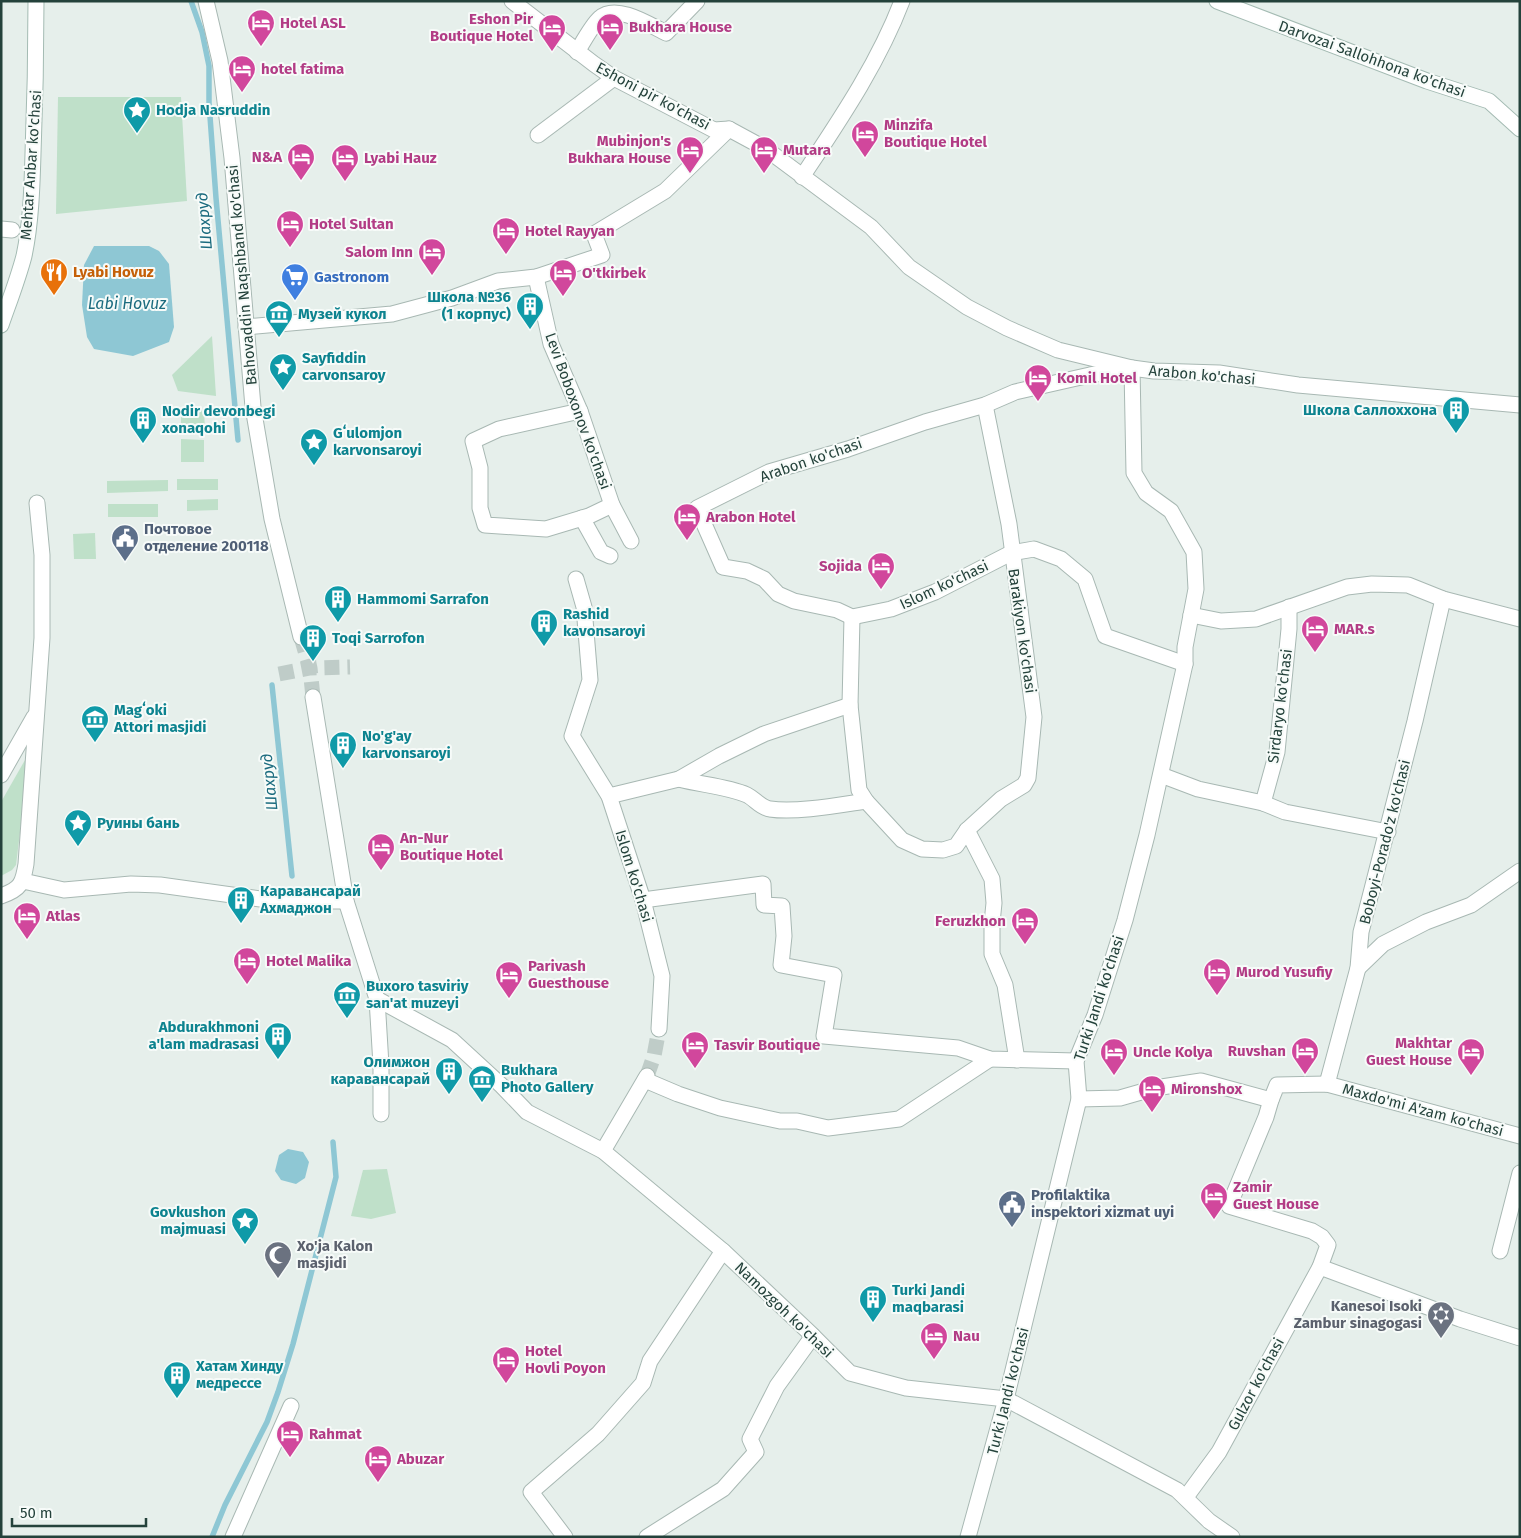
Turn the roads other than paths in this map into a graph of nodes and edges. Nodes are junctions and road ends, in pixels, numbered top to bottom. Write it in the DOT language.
graph roads {
  1 [pos="36,1"];
  2 [pos="206,1"];
  3 [pos="512,1"];
  4 [pos="697,1"];
  5 [pos="902,1"];
  6 [pos="1217,1"];
  7 [pos="577,52"];
  8 [pos="614,78"];
  9 [pos="729,129"];
  10 [pos="1520,129"];
  11 [pos="538,135"];
  12 [pos="802,177"];
  13 [pos="536,277"];
  14 [pos="1,325"];
  15 [pos="246,326"];
  16 [pos="1132,368"];
  17 [pos="985,405"];
  18 [pos="1520,405"];
  19 [pos="580,411"];
  20 [pos="37,503"];
  21 [pos="612,505"];
  22 [pos="582,518"];
  23 [pos="631,541"];
  24 [pos="1011,553"];
  25 [pos="610,556"];
  26 [pos="576,579"];
  27 [pos="1443,599"];
  28 [pos="1289,607"];
  29 [pos="1191,615"];
  30 [pos="852,617"];
  31 [pos="1520,619"];
  32 [pos="301,637"];
  33 [pos="1185,664"];
  34 [pos="313,697"];
  35 [pos="850,704"];
  36 [pos="36,713"];
  37 [pos="1,775"];
  38 [pos="1161,775"];
  39 [pos="679,779"];
  40 [pos="609,796"];
  41 [pos="866,801"];
  42 [pos="1263,804"];
  43 [pos="967,830"];
  44 [pos="1388,832"];
  45 [pos="1520,871"];
  46 [pos="23,881"];
  47 [pos="1,896"];
  48 [pos="346,900"];
  49 [pos="643,900"];
  50 [pos="1358,968"];
  51 [pos="377,999"];
  52 [pos="659,1029"];
  53 [pos="990,1059"];
  54 [pos="1018,1060"];
  55 [pos="1076,1061"];
  56 [pos="1327,1084"];
  57 [pos="1079,1099"];
  58 [pos="1271,1100"];
  59 [pos="381,1114"];
  60 [pos="1520,1136"];
  61 [pos="603,1151"];
  62 [pos="1520,1173"];
  63 [pos="722,1251"];
  64 [pos="1500,1251"];
  65 [pos="1320,1267"];
  66 [pos="814,1336"];
  67 [pos="1520,1338"];
  68 [pos="1006,1399"];
  69 [pos="291,1406"];
  70 [pos="1186,1497"];
  71 [pos="233,1537"];
  72 [pos="565,1537"];
  73 [pos="647,1537"];
  74 [pos="968,1537"];
  75 [pos="1232,1537"];
  1 -- 14 [label="street, Mehtar Anbar ko'chasi"];
  2 -- 15 [label="street, Bahovaddin Naqshband ko'chasi"];
  3 -- 7 [label="street, Eshoni pir ko'chasi"];
  4 -- 7 [label="street"];
  5 -- 12 [label="street"];
  6 -- 10 [label="street, Darvozai Sallohhona ko'chasi"];
  7 -- 8 [label="street, Eshoni pir ko'chasi"];
  8 -- 9 [label="street, Eshoni pir ko'chasi"];
  8 -- 11 [label="street"];
  9 -- 12 [label="street, Eshoni pir ko'chasi"];
  9 -- 13 [label="street"];
  12 -- 16 [label="street, Eshoni pir ko'chasi"];
  13 -- 15 [label="street"];
  13 -- 19 [label="street, Levi Boboxonov ko'chasi"];
  15 -- 32 [label="street, Bahovaddin Naqshband ko'chasi"];
  16 -- 17 [label="street, Arabon ko'chasi"];
  16 -- 18 [label="street, Arabon ko'chasi"];
  16 -- 29 [label="street, Turki Jandi ko'chasi"];
  17 -- 24 [label="street, Barakiyon ko'chasi"];
  17 -- 30 [label="street, Arabon ko'chasi"];
  19 -- 21 [label="street, Levi Boboxonov ko'chasi"];
  19 -- 22 [label="street"];
  20 -- 36 [label="street"];
  21 -- 22 [label="street"];
  21 -- 23 [label="street, Levi Boboxonov ko'chasi"];
  22 -- 25 [label="street"];
  24 -- 30 [label="street, Islom ko'chasi"];
  24 -- 33 [label="street, Islom ko'chasi"];
  24 -- 43 [label="street, Barakiyon ko'chasi"];
  26 -- 40 [label="street, Islom ko'chasi"];
  27 -- 28 [label="street"];
  27 -- 31 [label="street"];
  27 -- 44 [label="street, Boboyi-Porado'z ko'chasi"];
  28 -- 29 [label="street"];
  28 -- 42 [label="street, Sirdaryo ko'chasi"];
  29 -- 33 [label="street, Turki Jandi ko'chasi"];
  30 -- 35 [label="street"];
  33 -- 38 [label="street, Turki Jandi ko'chasi"];
  34 -- 48 [label="street"];
  35 -- 39 [label="street"];
  35 -- 41 [label="street"];
  36 -- 37 [label="street"];
  36 -- 46 [label="street"];
  38 -- 42 [label="street"];
  38 -- 55 [label="street, Turki Jandi ko'chasi"];
  39 -- 40 [label="street"];
  39 -- 41 [label="street"];
  40 -- 49 [label="street, Islom ko'chasi"];
  41 -- 43 [label="street, Barakiyon ko'chasi"];
  42 -- 44 [label="street"];
  43 -- 54 [label="street"];
  44 -- 50 [label="street, Boboyi-Porado'z ko'chasi"];
  45 -- 50 [label="street"];
  46 -- 47 [label="street"];
  46 -- 48 [label="street"];
  48 -- 51 [label="street"];
  49 -- 52 [label="street, Islom ko'chasi"];
  49 -- 53 [label="street"];
  50 -- 56 [label="street, Boboyi-Porado'z ko'chasi"];
  51 -- 59 [label="street"];
  51 -- 61 [label="street, Namozgoh ko'chasi"];
  53 -- 54 [label="street"];
  53 -- 61 [label="street"];
  54 -- 55 [label="street"];
  55 -- 57 [label="street, Turki Jandi ko'chasi"];
  56 -- 58 [label="street, Maxdo'mi A'zam ko'chasi"];
  56 -- 60 [label="street, Maxdo'mi A'zam ko'chasi"];
  57 -- 58 [label="street"];
  57 -- 68 [label="street, Turki Jandi ko'chasi"];
  58 -- 65 [label="street, Gulzor ko'chasi"];
  61 -- 63 [label="street, Namozgoh ko'chasi"];
  62 -- 64 [label="street"];
  63 -- 66 [label="street, Namozgoh ko'chasi"];
  63 -- 72 [label="street"];
  65 -- 67 [label="street"];
  65 -- 70 [label="street, Gulzor ko'chasi"];
  66 -- 68 [label="street, Namozgoh ko'chasi"];
  66 -- 73 [label="street"];
  68 -- 70 [label="street, Namozgoh ko'chasi"];
  68 -- 74 [label="street, Turki Jandi ko'chasi"];
  69 -- 71 [label="street"];
  70 -- 75 [label="street, Namozgoh ko'chasi"];
}
